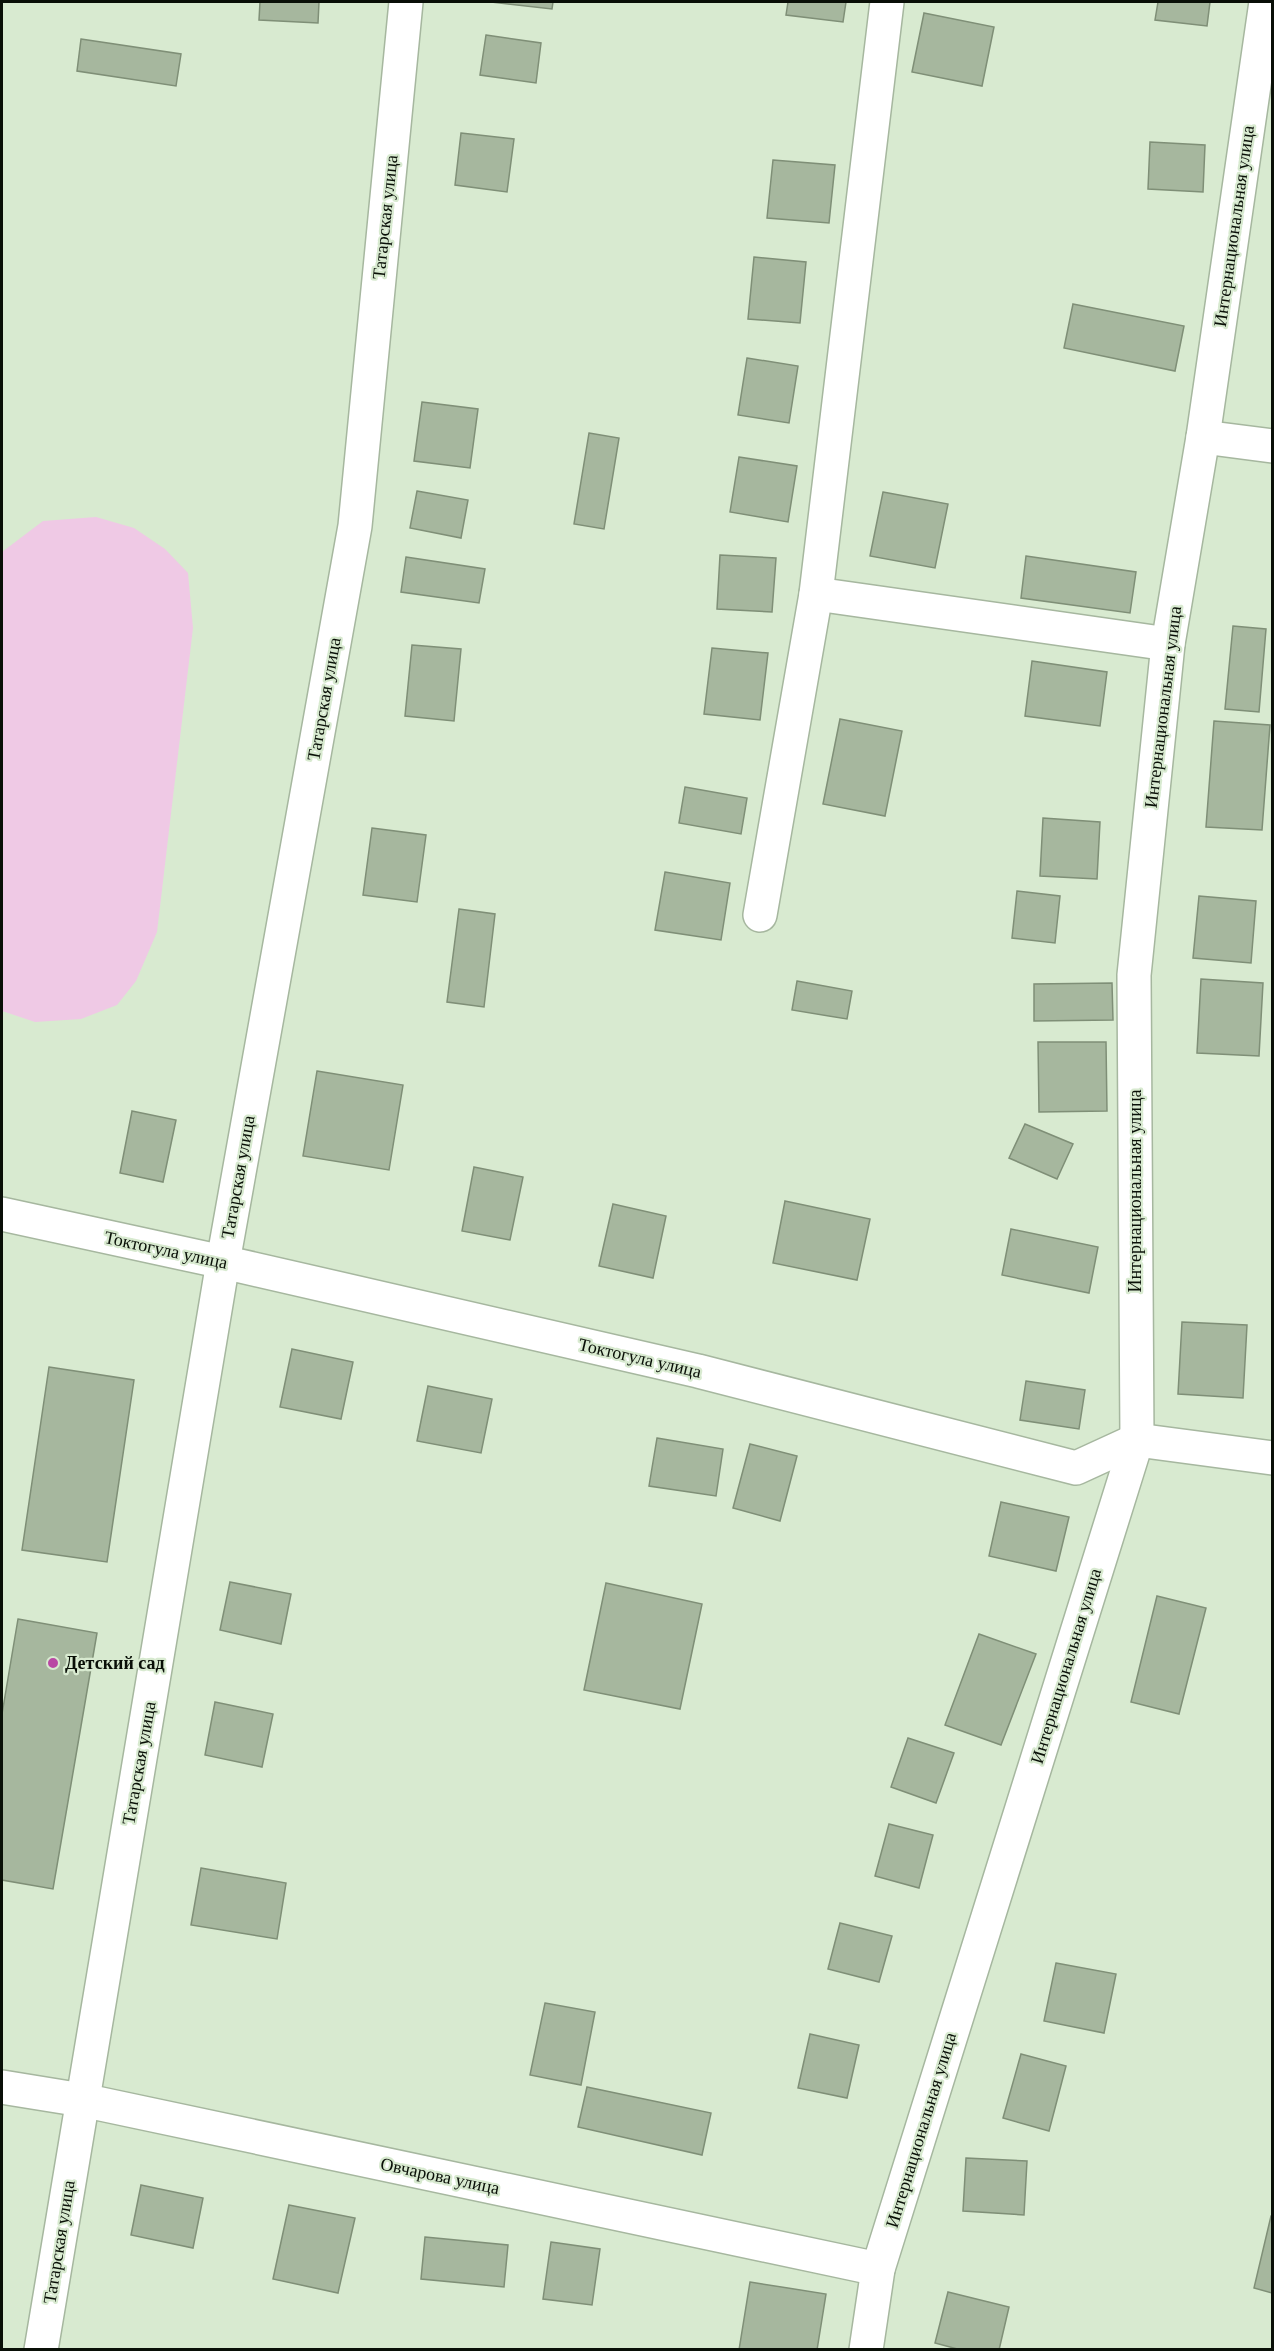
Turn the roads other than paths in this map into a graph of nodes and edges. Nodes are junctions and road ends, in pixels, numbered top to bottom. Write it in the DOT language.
graph roads {
  1 [pos="406,2"];
  2 [pos="887,2"];
  3 [pos="1266,2"];
  4 [pos="1203,437"];
  5 [pos="1272,446"];
  6 [pos="816,594"];
  7 [pos="1168,644"];
  8 [pos="760,915"];
  9 [pos="2,1214"];
  10 [pos="223,1262"];
  11 [pos="1137,1440"];
  12 [pos="1272,1458"];
  13 [pos="2,2087"];
  14 [pos="82,2100"];
  15 [pos="878,2269"];
  16 [pos="41,2349"];
  17 [pos="866,2349"];
  1 -- 10 [label="street, Татарская улица"];
  2 -- 6 [label="street"];
  3 -- 4 [label="street, Интернациональная улица"];
  4 -- 5 [label="street"];
  4 -- 7 [label="street, Интернациональная улица"];
  6 -- 7 [label="street"];
  6 -- 8 [label="street"];
  7 -- 11 [label="street, Интернациональная улица"];
  9 -- 10 [label="street, Токтогула улица"];
  10 -- 11 [label="street, Токтогула улица"];
  10 -- 14 [label="street, Татарская улица"];
  11 -- 12 [label="street"];
  11 -- 15 [label="street, Интернациональная улица"];
  13 -- 14 [label="street, Овчарова улица"];
  14 -- 15 [label="street, Овчарова улица"];
  14 -- 16 [label="street, Татарская улица"];
  15 -- 17 [label="street, Интернациональная улица"];
}
